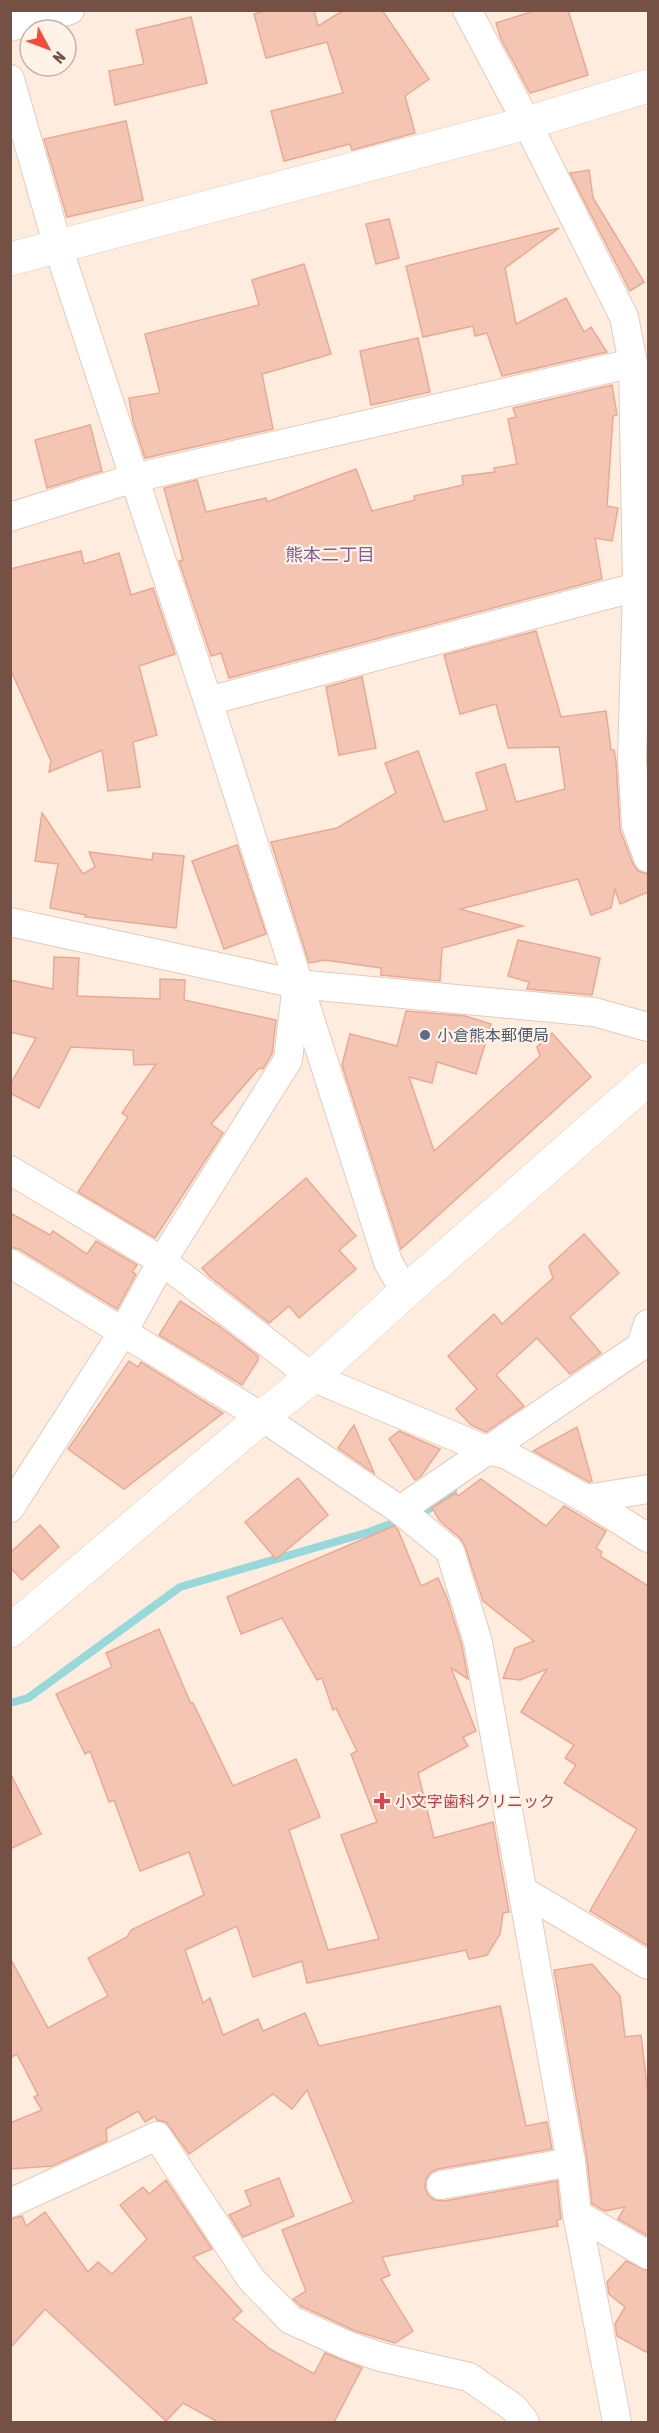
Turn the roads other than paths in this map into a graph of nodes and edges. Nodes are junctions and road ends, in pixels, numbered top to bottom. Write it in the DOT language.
graph roads {
  1 [pos="70,10"];
  2 [pos="467,10"];
  3 [pos="10,27"];
  4 [pos="10,79"];
  5 [pos="648,86"];
  6 [pos="527,123"];
  7 [pos="58,247"];
  8 [pos="10,259"];
  9 [pos="633,363"];
  10 [pos="134,478"];
  11 [pos="10,517"];
  12 [pos="643,585"];
  13 [pos="208,701"];
  14 [pos="648,858"];
  15 [pos="10,922"];
  16 [pos="297,984"];
  17 [pos="648,1027"];
  18 [pos="648,1079"];
  19 [pos="10,1170"];
  20 [pos="162,1261"];
  21 [pos="10,1263"];
  22 [pos="405,1292"];
  23 [pos="123,1332"];
  24 [pos="645,1335"];
  25 [pos="312,1377"];
  26 [pos="262,1417"];
  27 [pos="496,1452"];
  28 [pos="648,1488"];
  29 [pos="586,1499"];
  30 [pos="10,1508"];
  31 [pos="401,1510"];
  32 [pos="648,1538"];
  33 [pos="10,1630"];
  34 [pos="523,1891"];
  35 [pos="648,1965"];
  36 [pos="571,2162"];
  37 [pos="441,2185"];
  38 [pos="10,2203"];
  39 [pos="577,2214"];
  40 [pos="648,2255"];
  41 [pos="517,2418"];
  42 [pos="620,2420"];
  1 -- 3 [label="street"];
  2 -- 6 [label="street"];
  4 -- 7 [label="street"];
  5 -- 6 [label="street"];
  6 -- 7 [label="street"];
  6 -- 9 [label="street"];
  7 -- 8 [label="street"];
  7 -- 10 [label="street"];
  9 -- 10 [label="street"];
  9 -- 12 [label="street"];
  10 -- 11 [label="street"];
  10 -- 13 [label="street"];
  12 -- 13 [label="street"];
  12 -- 14 [label="street"];
  13 -- 16 [label="street"];
  15 -- 16 [label="street"];
  16 -- 17 [label="street"];
  16 -- 20 [label="street"];
  16 -- 22 [label="street"];
  18 -- 22 [label="street"];
  19 -- 20 [label="street"];
  20 -- 23 [label="street"];
  20 -- 25 [label="street"];
  21 -- 23 [label="street"];
  22 -- 25 [label="street"];
  23 -- 26 [label="street"];
  23 -- 30 [label="street"];
  24 -- 27 [label="street"];
  25 -- 26 [label="street"];
  25 -- 27 [label="street"];
  26 -- 31 [label="street"];
  26 -- 33 [label="street"];
  27 -- 29 [label="street"];
  27 -- 31 [label="street"];
  28 -- 29 [label="street"];
  29 -- 32 [label="street"];
  31 -- 34 [label="street"];
  34 -- 35 [label="street"];
  34 -- 36 [label="street"];
  36 -- 37 [label="street"];
  36 -- 39 [label="street"];
  38 -- 41 [label="street"];
  39 -- 40 [label="street"];
  39 -- 42 [label="street"];
}
